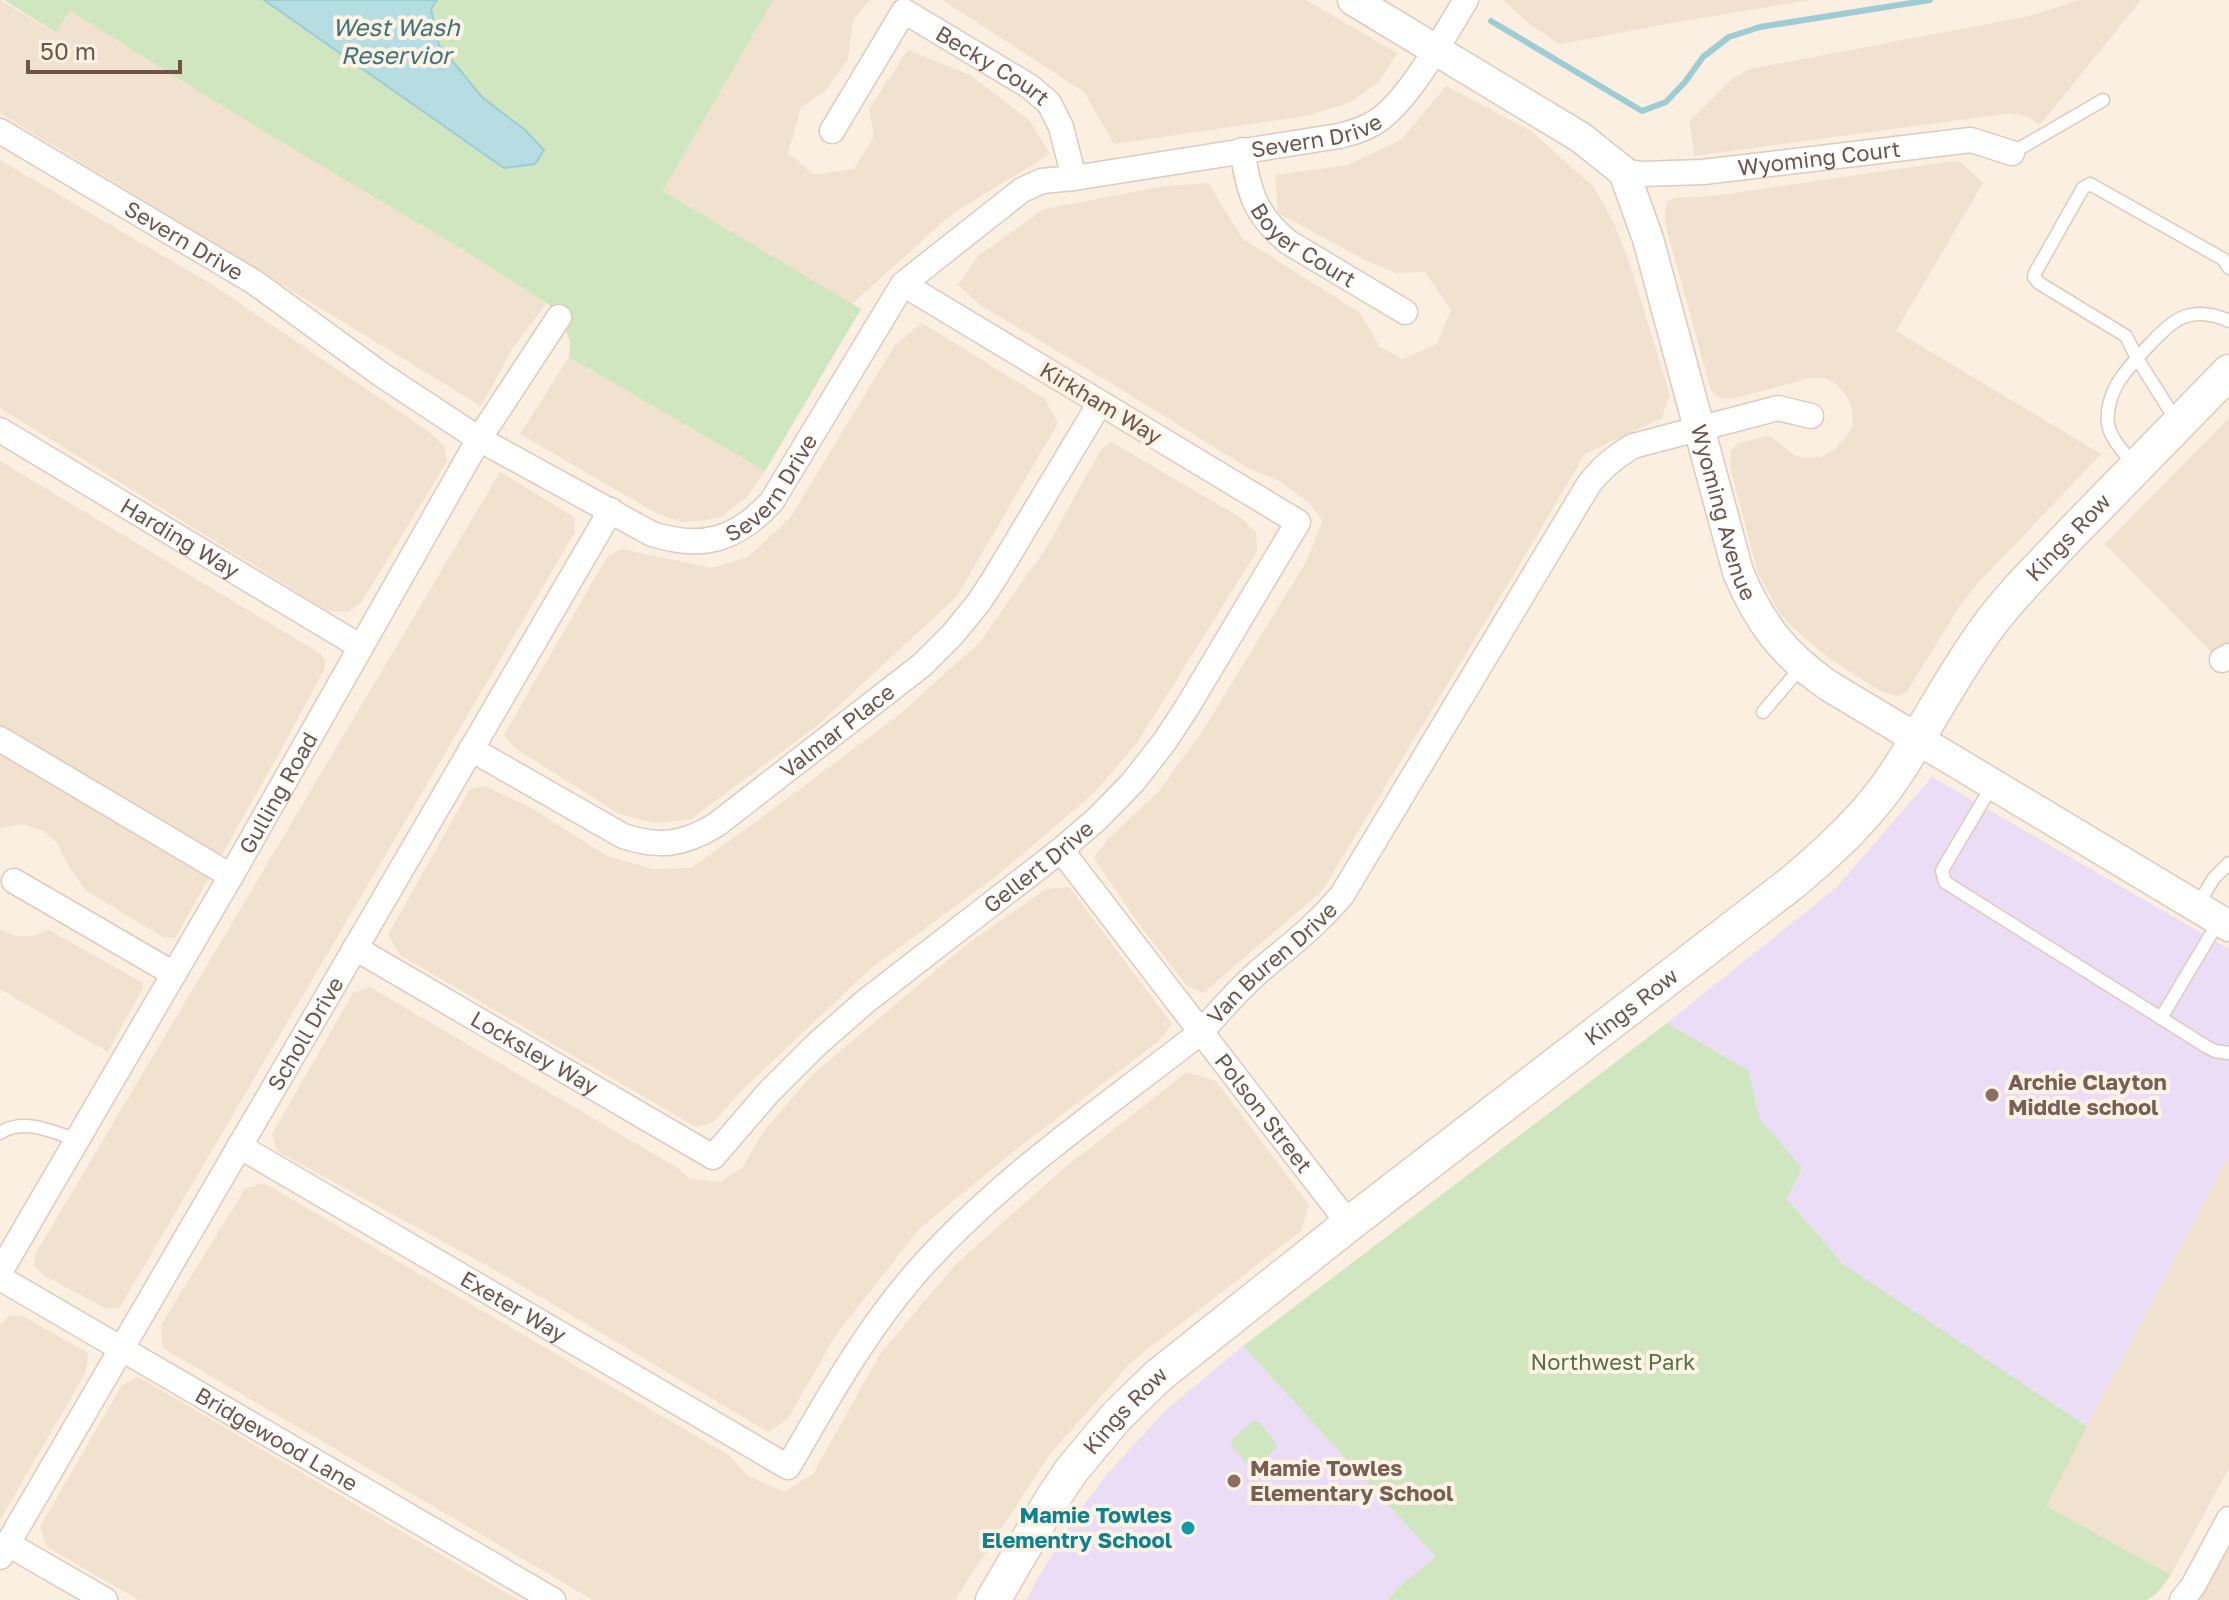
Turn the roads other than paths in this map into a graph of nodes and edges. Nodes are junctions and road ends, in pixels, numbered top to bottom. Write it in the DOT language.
graph roads {
  1 [pos="1353,0"];
  2 [pos="1466,0"];
  3 [pos="1436,50"];
  4 [pos="2103,100"];
  5 [pos="0,131"];
  6 [pos="832,131"];
  7 [pos="1242,150"];
  8 [pos="2012,153"];
  9 [pos="1624,172"];
  10 [pos="1074,178"];
  11 [pos="2229,268"];
  12 [pos="903,284"];
  13 [pos="1405,312"];
  14 [pos="2229,316"];
  15 [pos="559,317"];
  16 [pos="2138,360"];
  17 [pos="2229,372"];
  18 [pos="1100,403"];
  19 [pos="1811,416"];
  20 [pos="2178,423"];
  21 [pos="1699,428"];
  22 [pos="0,430"];
  23 [pos="479,439"];
  24 [pos="2135,466"];
  25 [pos="611,510"];
  26 [pos="1298,522"];
  27 [pos="361,647"];
  28 [pos="1802,666"];
  29 [pos="1763,712"];
  30 [pos="1917,738"];
  31 [pos="0,739"];
  32 [pos="471,749"];
  33 [pos="1993,784"];
  34 [pos="1061,850"];
  35 [pos="2229,863"];
  36 [pos="231,876"];
  37 [pos="14,881"];
  38 [pos="2215,917"];
  39 [pos="355,948"];
  40 [pos="174,974"];
  41 [pos="2161,1018"];
  42 [pos="1201,1032"];
  43 [pos="2229,1053"];
  44 [pos="0,1133"];
  45 [pos="77,1140"];
  46 [pos="239,1146"];
  47 [pos="713,1157"];
  48 [pos="1349,1224"];
  49 [pos="1,1271"];
  50 [pos="121,1349"];
  51 [pos="788,1467"];
  52 [pos="2229,1519"];
  53 [pos="4,1550"];
  54 [pos="105,1600"];
  55 [pos="553,1600"];
  56 [pos="993,1600"];
  57 [pos="2182,1600"];
  1 -- 3 [label="street"];
  2 -- 3 [label="street, Severn Drive"];
  3 -- 7 [label="street, Severn Drive"];
  3 -- 9 [label="street"];
  4 -- 8 [label="lane"];
  5 -- 23 [label="street, Severn Drive"];
  6 -- 10 [label="street, Becky Court"];
  7 -- 10 [label="street, Severn Drive"];
  7 -- 13 [label="street, Boyer Court"];
  8 -- 9 [label="street, Wyoming Court"];
  9 -- 21 [label="street, Wyoming Avenue"];
  10 -- 12 [label="street, Severn Drive"];
  11 -- 16 [label="lane"];
  12 -- 18 [label="street, Kirkham Way"];
  12 -- 25 [label="street, Severn Drive"];
  14 -- 16 [label="lane"];
  15 -- 23 [label="street, Gulling Road"];
  16 -- 20 [label="lane"];
  16 -- 24 [label="lane"];
  17 -- 20 [label="main road, Kings Row"];
  18 -- 26 [label="street, Kirkham Way"];
  18 -- 32 [label="street, Valmar Place"];
  19 -- 21 [label="street, Van Buren Drive"];
  20 -- 24 [label="main road, Kings Row"];
  21 -- 28 [label="street, Wyoming Avenue"];
  21 -- 42 [label="street, Van Buren Drive"];
  22 -- 27 [label="street, Harding Way"];
  23 -- 25 [label="street, Severn Drive"];
  23 -- 27 [label="street, Gulling Road"];
  24 -- 30 [label="main road, Kings Row"];
  25 -- 32 [label="street, Scholl Drive"];
  26 -- 34 [label="street, Gellert Drive"];
  27 -- 36 [label="street, Gulling Road"];
  28 -- 29 [label="lane"];
  28 -- 30 [label="street, Wyoming Avenue"];
  30 -- 33 [label="street, Wyoming Avenue"];
  30 -- 48 [label="main road, Kings Row"];
  31 -- 36 [label="street"];
  32 -- 39 [label="street, Scholl Drive"];
  33 -- 38 [label="street, Wyoming Avenue"];
  33 -- 41 [label="lane"];
  34 -- 42 [label="street, Polson Street"];
  34 -- 47 [label="street, Gellert Drive"];
  35 -- 38 [label="lane"];
  36 -- 40 [label="street, Gulling Road"];
  37 -- 40 [label="street"];
  38 -- 41 [label="lane"];
  39 -- 46 [label="street, Scholl Drive"];
  39 -- 47 [label="street, Locksley Way"];
  40 -- 45 [label="street, Gulling Road"];
  41 -- 43 [label="lane"];
  42 -- 48 [label="street, Polson Street"];
  42 -- 51 [label="street, Van Buren Drive"];
  44 -- 45 [label="lane"];
  45 -- 49 [label="street, Gulling Road"];
  46 -- 50 [label="street, Scholl Drive"];
  46 -- 51 [label="street, Exeter Way"];
  48 -- 56 [label="main road, Kings Row"];
  49 -- 50 [label="street, Bridgewood Lane"];
  50 -- 53 [label="street, Scholl Drive"];
  50 -- 55 [label="street, Bridgewood Lane"];
  52 -- 57 [label="street"];
  53 -- 54 [label="street"];
}
